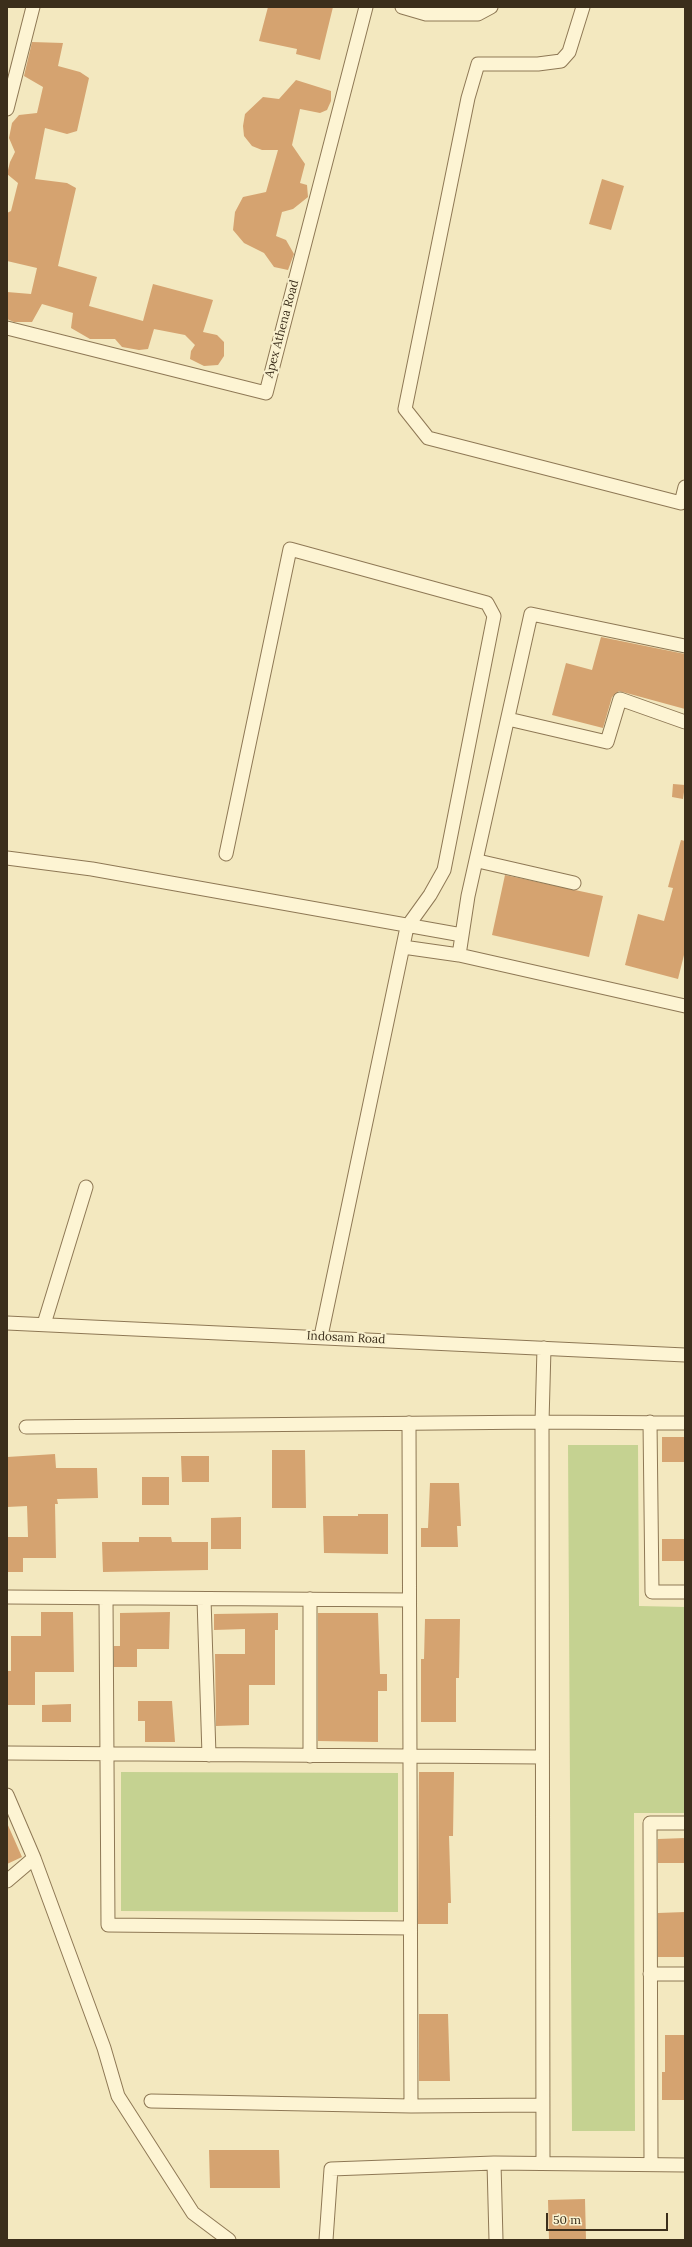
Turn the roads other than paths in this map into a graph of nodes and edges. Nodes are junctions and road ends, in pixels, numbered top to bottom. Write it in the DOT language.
graph roads {
  1 [pos="33,7"];
  2 [pos="366,7"];
  3 [pos="402,7"];
  4 [pos="491,7"];
  5 [pos="583,7"];
  6 [pos="7,109"];
  7 [pos="7,328"];
  8 [pos="685,487"];
  9 [pos="685,646"];
  10 [pos="508,719"];
  11 [pos="685,722"];
  12 [pos="226,854"];
  13 [pos="7,858"];
  14 [pos="478,861"];
  15 [pos="574,883"];
  16 [pos="407,927"];
  17 [pos="462,935"];
  18 [pos="403,947"];
  19 [pos="459,955"];
  20 [pos="685,1006"];
  21 [pos="86,1187"];
  22 [pos="7,1323"];
  23 [pos="44,1324"];
  24 [pos="321,1336"];
  25 [pos="544,1348"];
  26 [pos="685,1355"];
  27 [pos="542,1422"];
  28 [pos="650,1422"];
  29 [pos="685,1422"];
  30 [pos="409,1423"];
  31 [pos="26,1427"];
  32 [pos="685,1592"];
  33 [pos="7,1597"];
  34 [pos="106,1598"];
  35 [pos="204,1599"];
  36 [pos="310,1599"];
  37 [pos="409,1600"];
  38 [pos="7,1753"];
  39 [pos="107,1754"];
  40 [pos="209,1754"];
  41 [pos="310,1756"];
  42 [pos="409,1756"];
  43 [pos="542,1757"];
  44 [pos="7,1795"];
  45 [pos="685,1823"];
  46 [pos="34,1858"];
  47 [pos="7,1881"];
  48 [pos="410,1928"];
  49 [pos="650,1974"];
  50 [pos="685,1974"];
  51 [pos="151,2101"];
  52 [pos="543,2105"];
  53 [pos="411,2106"];
  54 [pos="494,2163"];
  55 [pos="543,2163"];
  56 [pos="651,2164"];
  57 [pos="685,2165"];
  58 [pos="229,2240"];
  59 [pos="326,2240"];
  60 [pos="496,2240"];
  1 -- 6 [label="street"];
  2 -- 7 [label="street, Apex Athena Road"];
  3 -- 4 [label="street"];
  5 -- 8 [label="street"];
  9 -- 10 [label="street"];
  10 -- 11 [label="street"];
  10 -- 14 [label="street"];
  12 -- 16 [label="street"];
  13 -- 16 [label="street"];
  14 -- 15 [label="street"];
  14 -- 17 [label="street"];
  16 -- 17 [label="street"];
  16 -- 18 [label="street"];
  17 -- 19 [label="street"];
  18 -- 19 [label="street"];
  18 -- 24 [label="street"];
  19 -- 20 [label="street"];
  21 -- 23 [label="street"];
  22 -- 23 [label="street, Indosam Road"];
  23 -- 24 [label="street, Indosam Road"];
  24 -- 25 [label="street, Indosam Road"];
  25 -- 26 [label="street, Indosam Road"];
  25 -- 27 [label="street"];
  27 -- 28 [label="street"];
  27 -- 30 [label="street"];
  27 -- 43 [label="street"];
  28 -- 29 [label="street"];
  28 -- 32 [label="street"];
  30 -- 31 [label="street"];
  30 -- 37 [label="street"];
  33 -- 34 [label="street"];
  34 -- 35 [label="street"];
  34 -- 39 [label="street"];
  35 -- 36 [label="street"];
  35 -- 40 [label="street"];
  36 -- 37 [label="street"];
  36 -- 41 [label="street"];
  37 -- 42 [label="street"];
  38 -- 39 [label="street"];
  39 -- 40 [label="street"];
  39 -- 48 [label="street"];
  40 -- 41 [label="street"];
  41 -- 42 [label="street"];
  42 -- 43 [label="street"];
  42 -- 48 [label="street"];
  43 -- 52 [label="street"];
  44 -- 46 [label="street"];
  45 -- 49 [label="street"];
  46 -- 47 [label="street"];
  46 -- 58 [label="street"];
  48 -- 53 [label="street"];
  49 -- 50 [label="street"];
  49 -- 56 [label="street"];
  51 -- 53 [label="street"];
  52 -- 53 [label="street"];
  52 -- 55 [label="street"];
  54 -- 55 [label="street"];
  54 -- 59 [label="street"];
  54 -- 60 [label="street"];
  55 -- 56 [label="street"];
  56 -- 57 [label="street"];
}
